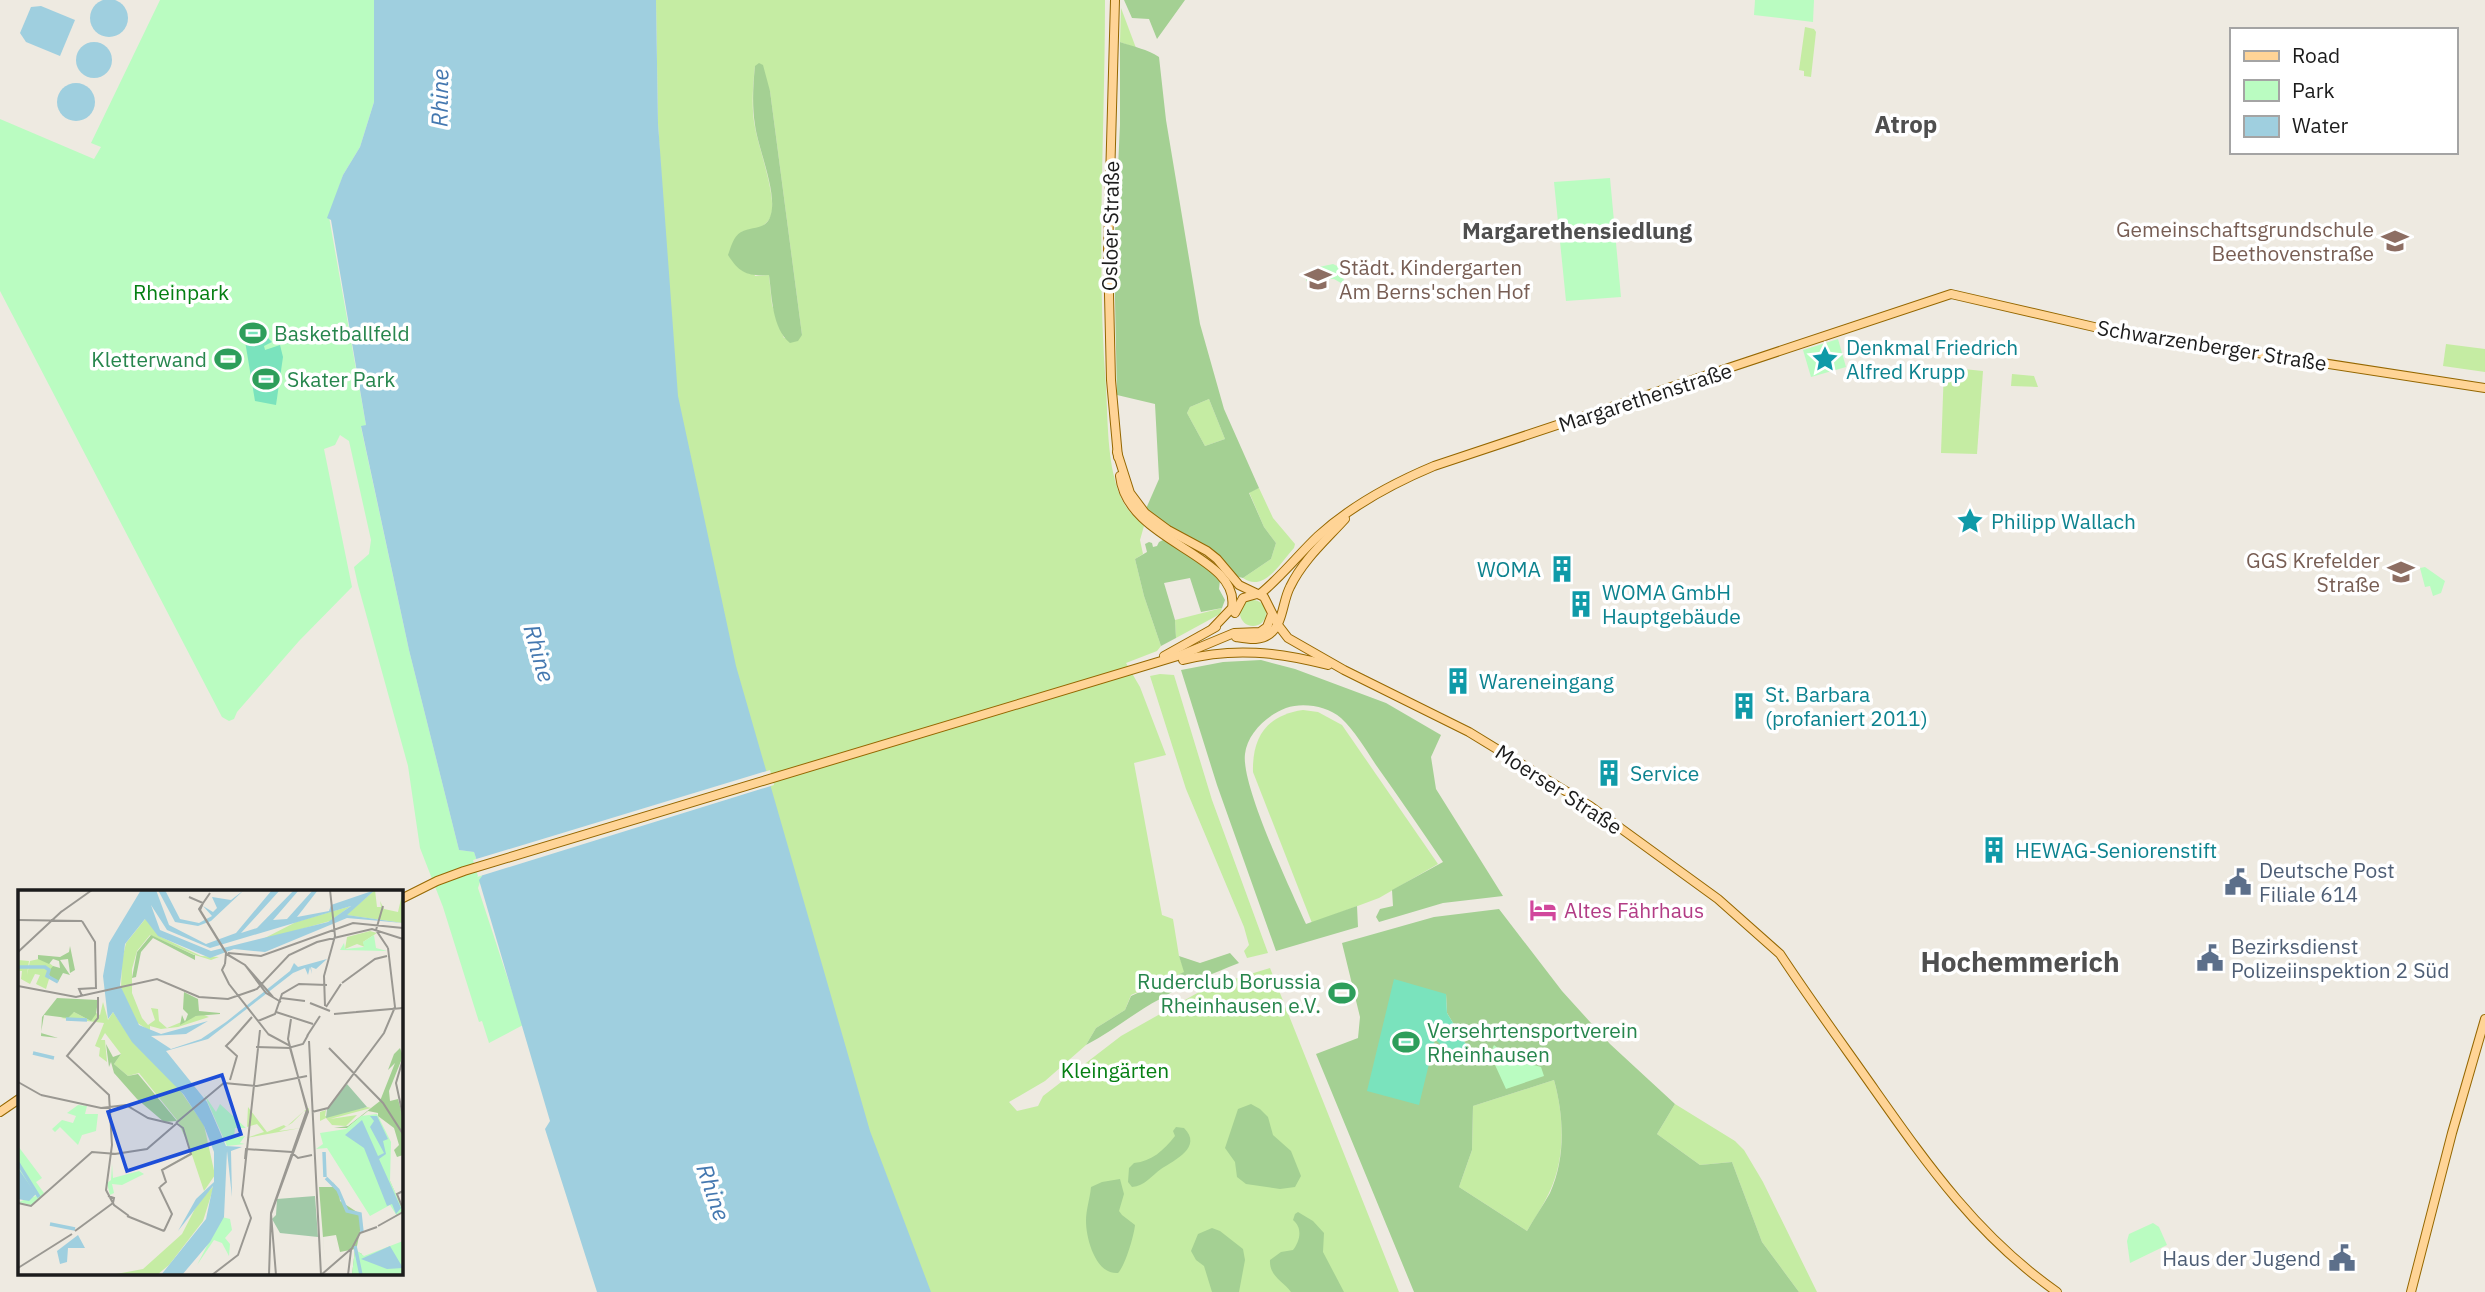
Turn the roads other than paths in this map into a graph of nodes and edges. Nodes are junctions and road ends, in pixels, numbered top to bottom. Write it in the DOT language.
graph roads {
  1 [pos="1115,0"];
  2 [pos="1941,296"];
  3 [pos="2485,388"];
  4 [pos="1117,452"];
  5 [pos="1354,509"];
  6 [pos="1260,594"];
  7 [pos="1272,613"];
  8 [pos="1278,625"];
  9 [pos="1213,628"];
  10 [pos="1224,636"];
  11 [pos="1149,664"];
  12 [pos="1344,670"];
  13 [pos="402,898"];
  14 [pos="2485,1019"];
  15 [pos="18,1100"];
  16 [pos="1,1110"];
  17 [pos="2057,1292"];
  18 [pos="2411,1292"];
  1 -- 4 [label="main road, Osloer Straße"];
  2 -- 3 [label="main road, Schwarzenberger Straße"];
  2 -- 5 [label="main road, Margarethenstraße"];
  4 -- 6 [label="main road, Osloer Straße"];
  4 -- 9 [label="main road, Osloer Straße"];
  5 -- 6 [label="main road, Margarethenstraße"];
  5 -- 8 [label="main road, Margarethenstraße"];
  6 -- 7 [label="main road"];
  6 -- 9 [label="main road, Margarethenstraße"];
  7 -- 8 [label="main road"];
  7 -- 10 [label="main road"];
  8 -- 10 [label="main road"];
  8 -- 12 [label="main road, Moerser Straße"];
  9 -- 11 [label="main road"];
  10 -- 11 [label="main road"];
  11 -- 12 [label="main road, Moerser Straße"];
  11 -- 13 [label="main road"];
  12 -- 17 [label="main road, Moerser Straße"];
  14 -- 18 [label="main road"];
  15 -- 16 [label="main road"];
}
